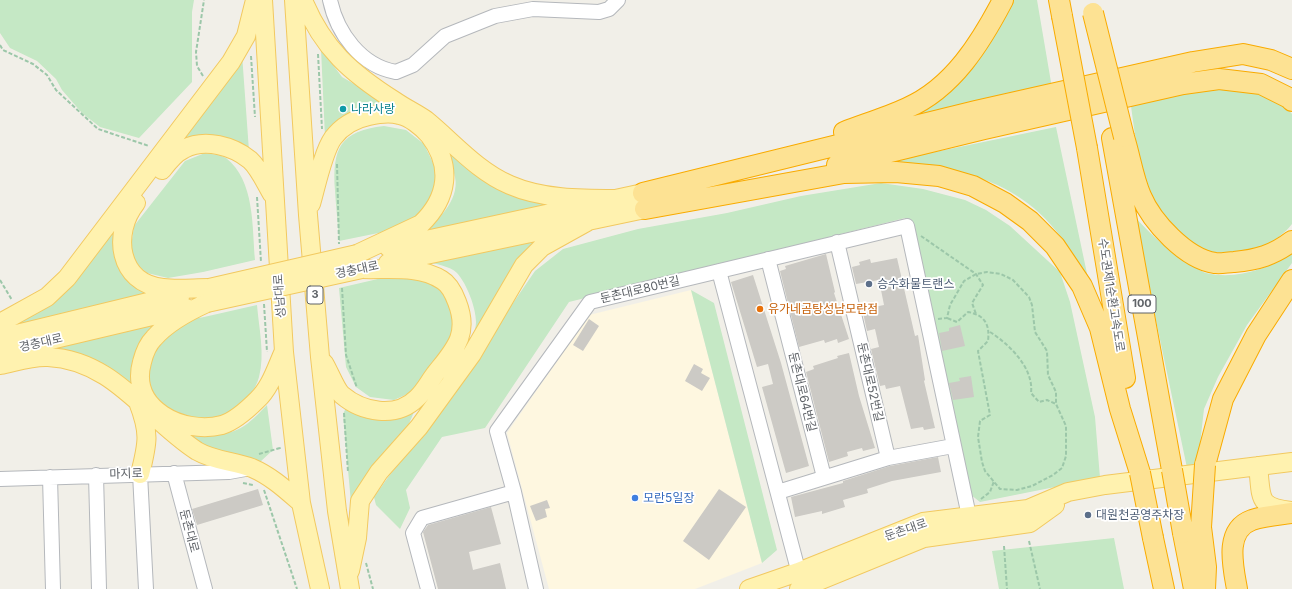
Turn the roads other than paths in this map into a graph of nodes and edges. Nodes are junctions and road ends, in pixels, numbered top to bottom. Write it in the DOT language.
graph roads {
  1 [pos="254,0"];
  2 [pos="263,0"];
  3 [pos="294,0"];
  4 [pos="303,0"];
  5 [pos="330,0"];
  6 [pos="618,0"];
  7 [pos="1003,0"];
  8 [pos="1091,7"];
  9 [pos="1061,8"];
  10 [pos="1292,69"];
  11 [pos="1292,101"];
  12 [pos="1118,138"];
  13 [pos="726,174"];
  14 [pos="720,194"];
  15 [pos="273,195"];
  16 [pos="615,199"];
  17 [pos="644,201"];
  18 [pos="308,215"];
  19 [pos="587,222"];
  20 [pos="1292,241"];
  21 [pos="837,242"];
  22 [pos="768,259"];
  23 [pos="360,262"];
  24 [pos="719,271"];
  25 [pos="1292,280"];
  26 [pos="208,295"];
  27 [pos="0,323"];
  28 [pos="0,338"];
  29 [pos="0,352"];
  30 [pos="284,352"];
  31 [pos="320,357"];
  32 [pos="0,365"];
  33 [pos="138,401"];
  34 [pos="953,446"];
  35 [pos="888,458"];
  36 [pos="1292,462"];
  37 [pos="1258,466"];
  38 [pos="252,468"];
  39 [pos="174,473"];
  40 [pos="1140,473"];
  41 [pos="140,474"];
  42 [pos="96,475"];
  43 [pos="50,477"];
  44 [pos="824,477"];
  45 [pos="0,479"];
  46 [pos="514,492"];
  47 [pos="778,492"];
  48 [pos="1068,492"];
  49 [pos="301,503"];
  50 [pos="1292,512"];
  51 [pos="969,516"];
  52 [pos="1192,530"];
  53 [pos="801,584"];
  54 [pos="349,585"];
  55 [pos="53,589"];
  56 [pos="99,589"];
  57 [pos="146,589"];
  58 [pos="205,589"];
  59 [pos="320,589"];
  60 [pos="428,589"];
  61 [pos="536,589"];
  62 [pos="749,589"];
  63 [pos="1164,589"];
  64 [pos="1194,589"];
  65 [pos="1205,589"];
  66 [pos="1237,589"];
  1 -- 27 [label="main road"];
  2 -- 15 [label="main road, 성남대로"];
  3 -- 18 [label="main road, 3"];
  4 -- 16 [label="main road"];
  5 -- 6 [label="street"];
  7 -- 13 [label="highway"];
  8 -- 12 [label="highway, 100, bridge"];
  9 -- 40 [label="highway, 수도권제1순환고속도로 / 100, bridge"];
  10 -- 13 [label="highway"];
  11 -- 14 [label="highway"];
  12 -- 20 [label="highway"];
  12 -- 52 [label="highway, 100, bridge"];
  13 -- 17 [label="highway"];
  14 -- 17 [label="highway"];
  14 -- 40 [label="highway"];
  15 -- 26 [label="main road"];
  15 -- 30 [label="main road, 성남대로"];
  16 -- 17 [label="main road, 경충대로"];
  16 -- 23 [label="main road, 경충대로"];
  17 -- 19 [label="main road, 경충대로"];
  18 -- 23 [label="main road"];
  18 -- 31 [label="main road, 3"];
  19 -- 23 [label="main road, 경충대로"];
  19 -- 54 [label="main road"];
  21 -- 22 [label="street, 둔촌대로80번길"];
  21 -- 34 [label="street, 둔촌대로80번길"];
  21 -- 35 [label="street, 둔촌대로52번길"];
  22 -- 24 [label="street, 둔촌대로80번길"];
  22 -- 44 [label="street, 둔촌대로64번길"];
  23 -- 26 [label="main road, 경충대로, bridge"];
  23 -- 31 [label="main road"];
  24 -- 46 [label="street, 둔촌대로80번길"];
  24 -- 47 [label="street"];
  25 -- 52 [label="highway, bridge"];
  26 -- 28 [label="main road, 경충대로"];
  26 -- 29 [label="main road, 경충대로"];
  26 -- 30 [label="main road"];
  30 -- 49 [label="main road, 성남대로"];
  31 -- 54 [label="main road, 3"];
  32 -- 33 [label="main road"];
  33 -- 38 [label="main road"];
  33 -- 41 [label="main road"];
  34 -- 35 [label="street"];
  34 -- 51 [label="street"];
  35 -- 44 [label="street"];
  36 -- 37 [label="main road"];
  37 -- 48 [label="main road, 둔촌대로"];
  37 -- 50 [label="main road"];
  38 -- 39 [label="street, 마지로"];
  38 -- 49 [label="main road"];
  39 -- 41 [label="street, 마지로"];
  39 -- 58 [label="street, 둔촌대로"];
  40 -- 63 [label="highway, 수도권제1순환고속도로 / 100, bridge"];
  41 -- 42 [label="street, 마지로"];
  41 -- 57 [label="street"];
  42 -- 43 [label="street, 마지로"];
  42 -- 56 [label="street"];
  43 -- 45 [label="street, 마지로"];
  43 -- 55 [label="street"];
  44 -- 47 [label="street"];
  46 -- 60 [label="street"];
  46 -- 61 [label="street, 둔촌대로80번길"];
  47 -- 53 [label="street"];
  48 -- 51 [label="main road, 둔촌대로"];
  48 -- 53 [label="main road, 둔촌대로"];
  49 -- 59 [label="main road, 성남대로"];
  50 -- 66 [label="highway"];
  51 -- 53 [label="main road, 둔촌대로"];
  52 -- 64 [label="highway, 100"];
  52 -- 65 [label="highway"];
  53 -- 62 [label="main road, 둔촌대로"];
}
